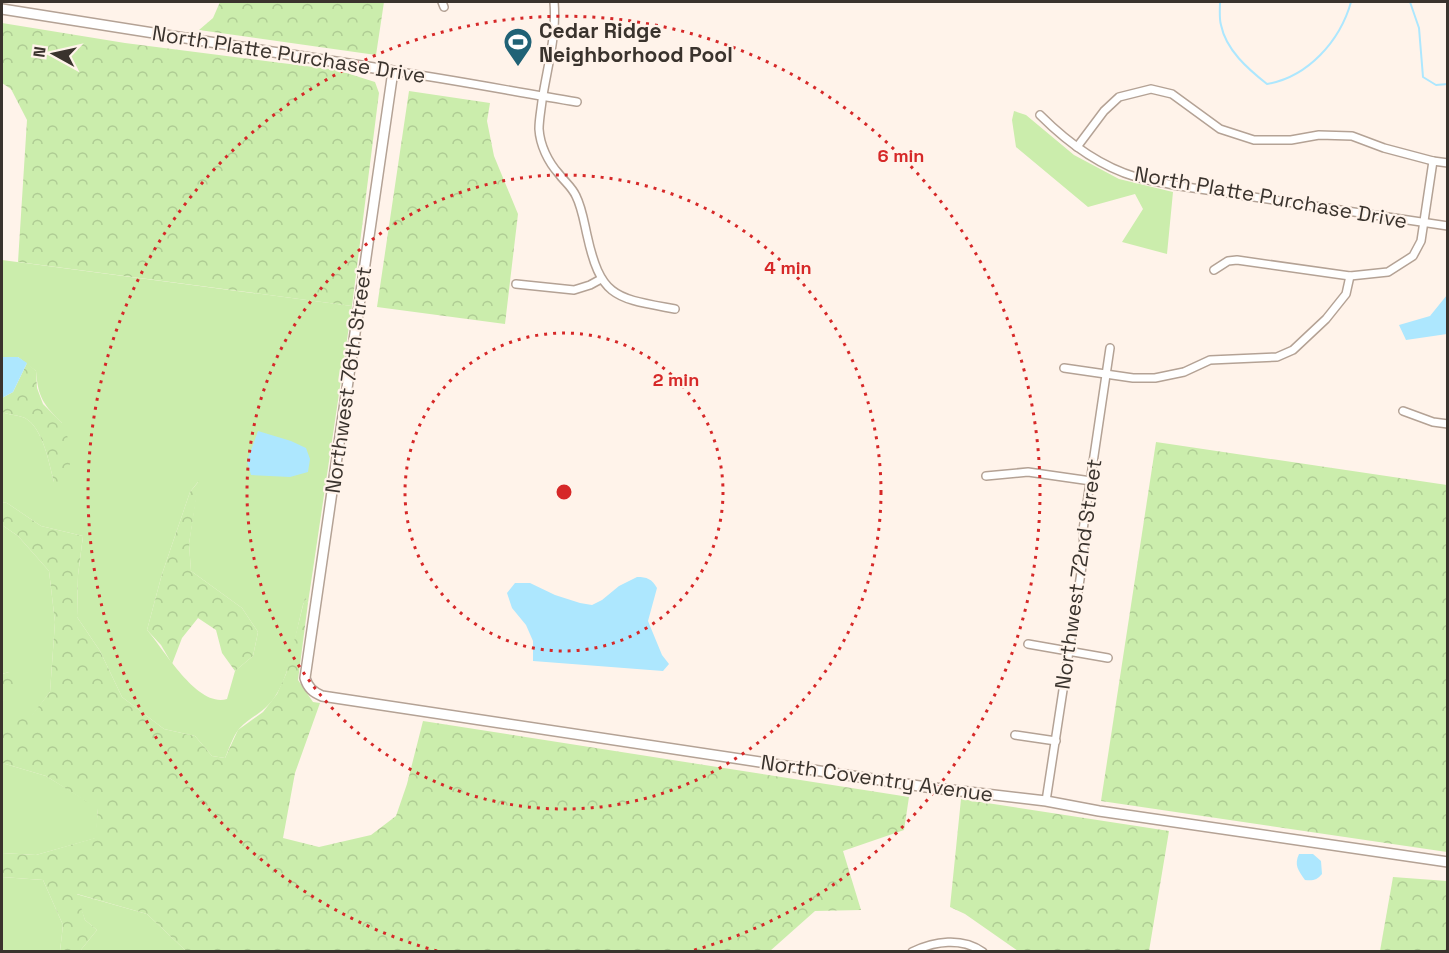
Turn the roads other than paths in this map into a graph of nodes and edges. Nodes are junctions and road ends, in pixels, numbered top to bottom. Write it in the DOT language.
graph roads {
  1 [pos="554,2"];
  2 [pos="2,9"];
  3 [pos="393,71"];
  4 [pos="543,97"];
  5 [pos="577,102"];
  6 [pos="1041,115"];
  7 [pos="1077,147"];
  8 [pos="1433,161"];
  9 [pos="1448,163"];
  10 [pos="1425,223"];
  11 [pos="1448,226"];
  12 [pos="1214,270"];
  13 [pos="1350,276"];
  14 [pos="601,279"];
  15 [pos="516,284"];
  16 [pos="675,309"];
  17 [pos="1110,348"];
  18 [pos="1064,369"];
  19 [pos="1106,374"];
  20 [pos="1403,411"];
  21 [pos="1448,424"];
  22 [pos="986,476"];
  23 [pos="1091,481"];
  24 [pos="1028,644"];
  25 [pos="1069,650"];
  26 [pos="1108,658"];
  27 [pos="309,688"];
  28 [pos="1015,735"];
  29 [pos="1056,741"];
  30 [pos="1046,801"];
  31 [pos="1448,862"];
  32 [pos="912,951"];
  33 [pos="983,951"];
  1 -- 4 [label="street"];
  2 -- 3 [label="street, North Platte Purchase Drive"];
  3 -- 4 [label="street, North Platte Purchase Drive"];
  3 -- 27 [label="street, Northwest 76th Street"];
  4 -- 5 [label="street, North Platte Purchase Drive"];
  4 -- 14 [label="street"];
  6 -- 7 [label="street, North Platte Purchase Drive"];
  7 -- 8 [label="street"];
  7 -- 10 [label="street, North Platte Purchase Drive"];
  8 -- 9 [label="street"];
  8 -- 10 [label="street"];
  10 -- 11 [label="street, North Platte Purchase Drive"];
  10 -- 13 [label="street"];
  12 -- 13 [label="street"];
  13 -- 19 [label="street"];
  14 -- 15 [label="street"];
  14 -- 16 [label="street"];
  17 -- 19 [label="street, Northwest 72nd Street"];
  18 -- 19 [label="street"];
  19 -- 23 [label="street, Northwest 72nd Street"];
  20 -- 21 [label="street"];
  22 -- 23 [label="street"];
  23 -- 25 [label="street, Northwest 72nd Street"];
  24 -- 25 [label="street"];
  25 -- 26 [label="street"];
  25 -- 29 [label="street, Northwest 72nd Street"];
  27 -- 30 [label="street, North Coventry Avenue"];
  28 -- 29 [label="street"];
  29 -- 30 [label="street, Northwest 72nd Street"];
  30 -- 31 [label="street, North Coventry Avenue"];
  32 -- 33 [label="street"];
}
